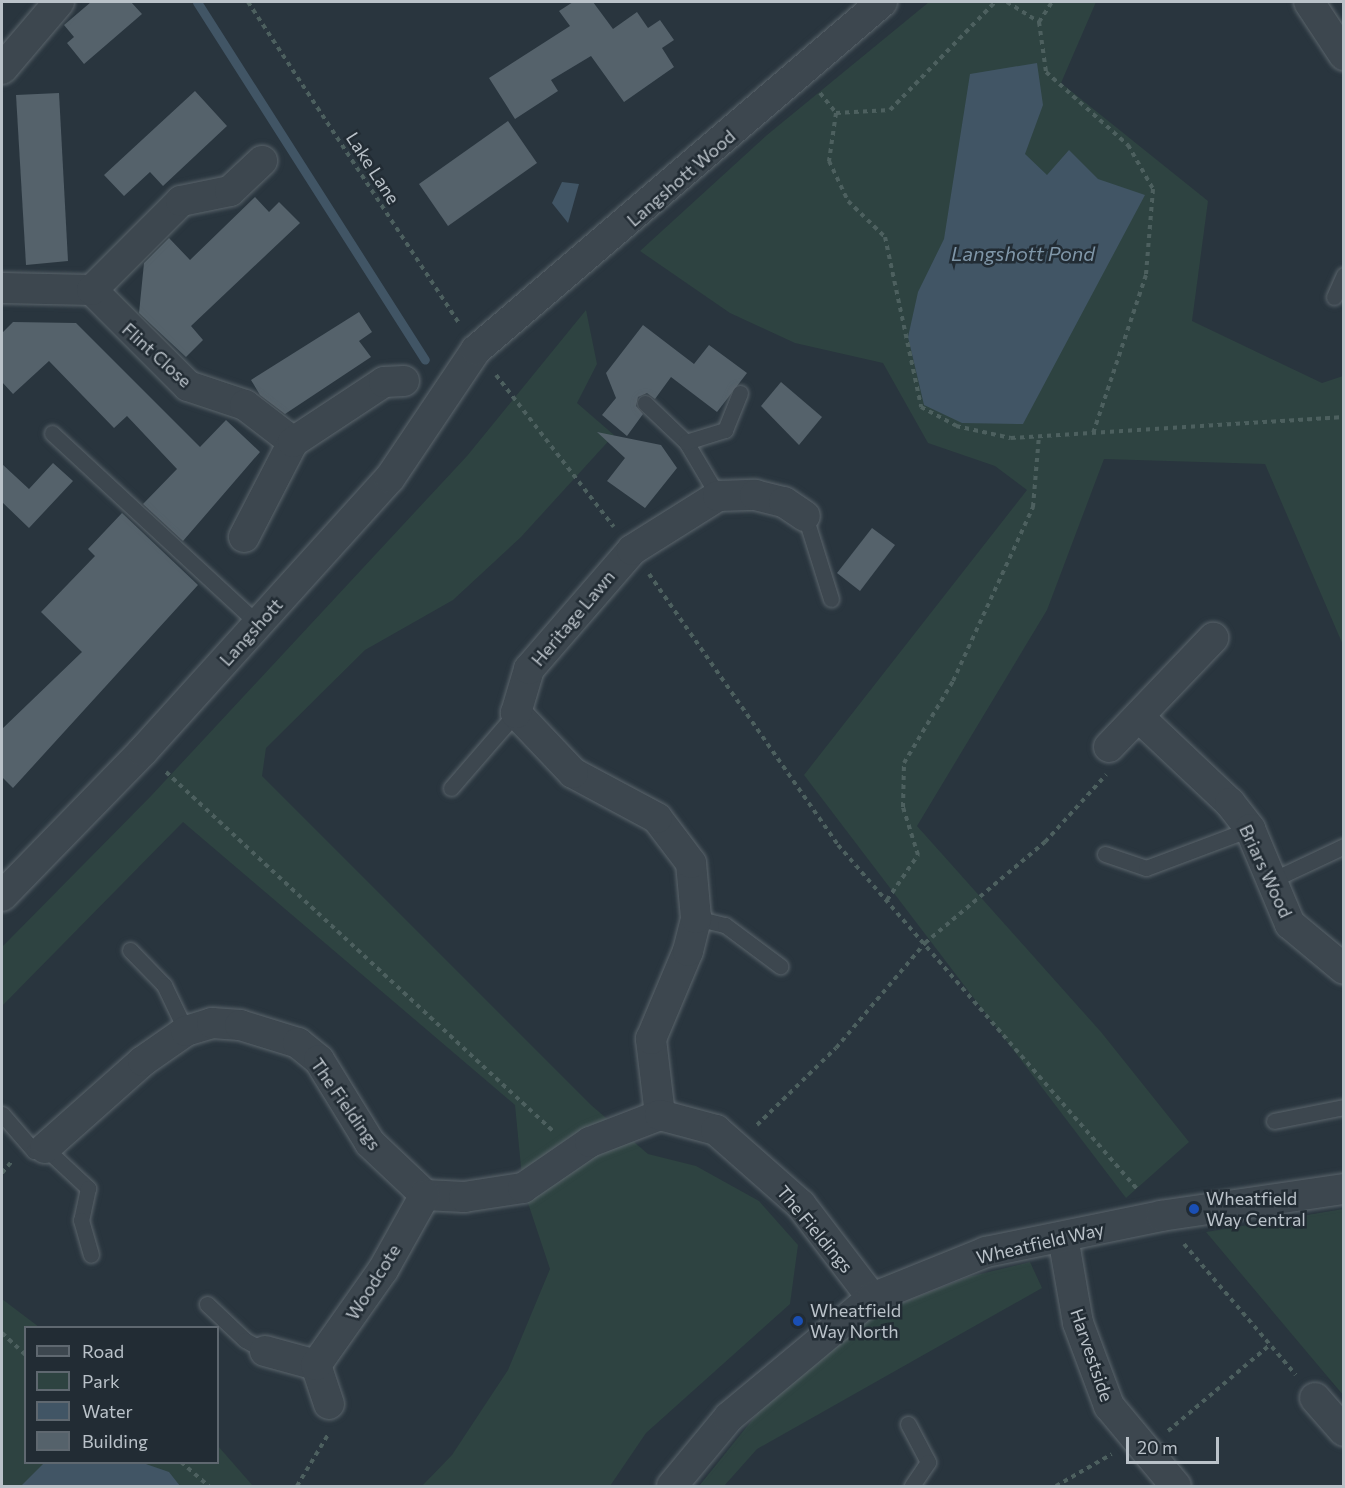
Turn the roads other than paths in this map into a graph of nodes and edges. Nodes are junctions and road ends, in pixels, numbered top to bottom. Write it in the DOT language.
graph roads {
  1 [pos="59,2"];
  2 [pos="882,2"];
  3 [pos="1309,2"];
  4 [pos="1344,55"];
  5 [pos="2,69"];
  6 [pos="262,161"];
  7 [pos="1344,275"];
  8 [pos="2,288"];
  9 [pos="92,290"];
  10 [pos="1334,297"];
  11 [pos="476,350"];
  12 [pos="404,381"];
  13 [pos="740,393"];
  14 [pos="645,403"];
  15 [pos="52,433"];
  16 [pos="293,442"];
  17 [pos="686,442"];
  18 [pos="718,496"];
  19 [pos="805,516"];
  20 [pos="244,537"];
  21 [pos="831,599"];
  22 [pos="258,624"];
  23 [pos="1213,638"];
  24 [pos="516,713"];
  25 [pos="1140,718"];
  26 [pos="1109,747"];
  27 [pos="451,788"];
  28 [pos="1250,829"];
  29 [pos="1344,846"];
  30 [pos="1105,854"];
  31 [pos="1268,882"];
  32 [pos="2,896"];
  33 [pos="696,918"];
  34 [pos="130,950"];
  35 [pos="780,966"];
  36 [pos="1344,969"];
  37 [pos="186,1031"];
  38 [pos="1344,1107"];
  39 [pos="2,1114"];
  40 [pos="660,1115"];
  41 [pos="1274,1122"];
  42 [pos="45,1148"];
  43 [pos="1344,1189"];
  44 [pos="424,1195"];
  45 [pos="1063,1237"];
  46 [pos="92,1255"];
  47 [pos="872,1298"];
  48 [pos="207,1304"];
  49 [pos="265,1351"];
  50 [pos="316,1365"];
  51 [pos="1316,1398"];
  52 [pos="329,1404"];
  53 [pos="908,1424"];
  54 [pos="1344,1431"];
  55 [pos="672,1486"];
  56 [pos="912,1486"];
  57 [pos="1176,1486"];
  1 -- 5 [label="street"];
  2 -- 11 [label="street, Langshott Wood"];
  3 -- 4 [label="street"];
  6 -- 9 [label="street"];
  7 -- 10 [label="lane"];
  8 -- 9 [label="street"];
  9 -- 16 [label="street, Flint Close"];
  11 -- 22 [label="street, Langshott"];
  12 -- 16 [label="street"];
  13 -- 17 [label="lane"];
  14 -- 17 [label="lane"];
  15 -- 22 [label="lane"];
  16 -- 20 [label="street"];
  17 -- 18 [label="lane"];
  18 -- 19 [label="street"];
  18 -- 24 [label="street, Heritage Lawn"];
  19 -- 21 [label="lane"];
  22 -- 32 [label="street, Langshott"];
  23 -- 25 [label="street"];
  24 -- 27 [label="lane"];
  24 -- 33 [label="street"];
  25 -- 26 [label="street"];
  25 -- 28 [label="street, Briars Wood"];
  28 -- 30 [label="lane"];
  28 -- 31 [label="street, Briars Wood"];
  29 -- 31 [label="lane"];
  31 -- 36 [label="street, Briars Wood"];
  33 -- 35 [label="lane"];
  33 -- 40 [label="street"];
  34 -- 37 [label="lane"];
  37 -- 42 [label="street, The Fieldings"];
  37 -- 44 [label="street, The Fieldings"];
  38 -- 41 [label="lane"];
  39 -- 42 [label="lane"];
  40 -- 44 [label="street"];
  40 -- 47 [label="street, The Fieldings"];
  42 -- 46 [label="lane"];
  43 -- 45 [label="street, Wheatfield Way"];
  44 -- 50 [label="street, Woodcote"];
  45 -- 47 [label="street, Wheatfield Way"];
  45 -- 57 [label="street, Harvestside"];
  47 -- 55 [label="street, Wheatfield Way"];
  48 -- 49 [label="lane"];
  49 -- 50 [label="street"];
  50 -- 52 [label="street"];
  51 -- 54 [label="street"];
  53 -- 56 [label="lane"];
}
